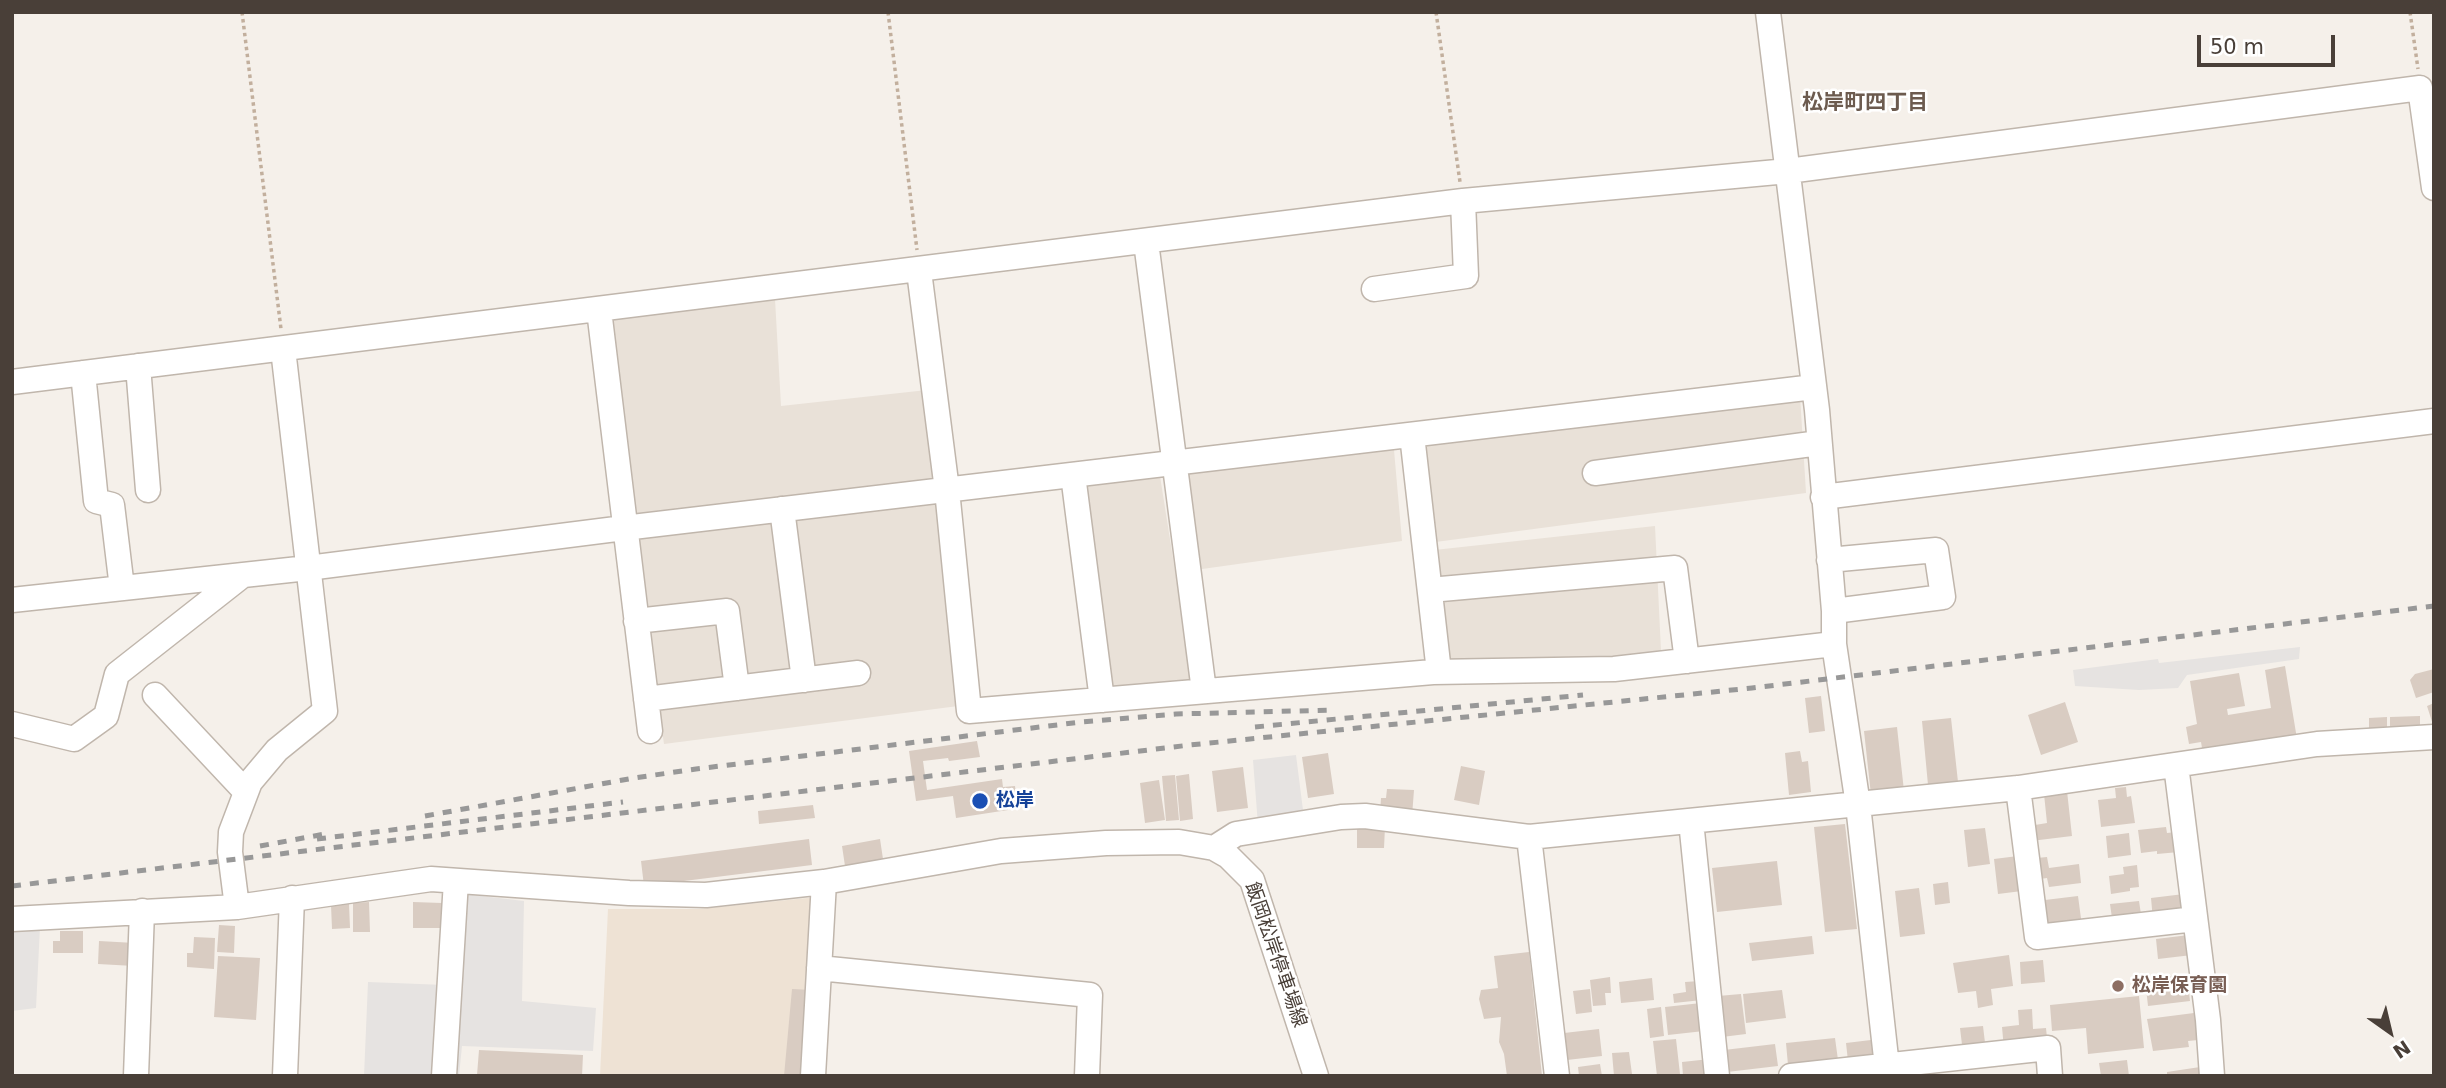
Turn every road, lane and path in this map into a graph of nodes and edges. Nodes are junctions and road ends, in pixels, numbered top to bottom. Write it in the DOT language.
graph roads {
  1 [pos="242,12"];
  2 [pos="888,12"];
  3 [pos="1436,12"];
  4 [pos="1768,12"];
  5 [pos="2410,12"];
  6 [pos="2420,88"];
  7 [pos="1788,171"];
  8 [pos="2434,188"];
  9 [pos="1463,201"];
  10 [pos="1146,242"];
  11 [pos="919,271"];
  12 [pos="1374,289"];
  13 [pos="600,310"];
  14 [pos="284,349"];
  15 [pos="138,366"];
  16 [pos="83,373"];
  17 [pos="12,382"];
  18 [pos="1814,387"];
  19 [pos="2434,421"];
  20 [pos="1412,435"];
  21 [pos="1819,443"];
  22 [pos="1174,463"];
  23 [pos="1595,473"];
  24 [pos="1073,475"];
  25 [pos="148,490"];
  26 [pos="947,490"];
  27 [pos="1823,497"];
  28 [pos="782,509"];
  29 [pos="624,528"];
  30 [pos="1829,560"];
  31 [pos="308,568"];
  32 [pos="243,575"];
  33 [pos="122,588"];
  34 [pos="1430,590"];
  35 [pos="12,600"];
  36 [pos="1834,611"];
  37 [pos="636,621"];
  38 [pos="1834,644"];
  39 [pos="1687,660"];
  40 [pos="1439,672"];
  41 [pos="858,673"];
  42 [pos="804,680"];
  43 [pos="737,688"];
  44 [pos="1204,691"];
  45 [pos="155,695"];
  46 [pos="646,699"];
  47 [pos="1102,700"];
  48 [pos="12,724"];
  49 [pos="650,731"];
  50 [pos="2434,737"];
  51 [pos="2176,765"];
  52 [pos="2018,788"];
  53 [pos="246,792"];
  54 [pos="1858,805"];
  55 [pos="1691,821"];
  56 [pos="1529,837"];
  57 [pos="1214,848"];
  58 [pos="456,881"];
  59 [pos="824,883"];
  60 [pos="292,898"];
  61 [pos="237,907"];
  62 [pos="142,911"];
  63 [pos="12,919"];
  64 [pos="2195,919"];
  65 [pos="819,968"];
  66 [pos="1888,1070"];
  67 [pos="135,1076"];
  68 [pos="285,1076"];
  69 [pos="444,1076"];
  70 [pos="813,1076"];
  71 [pos="1087,1076"];
  72 [pos="1316,1076"];
  73 [pos="1557,1076"];
  74 [pos="1717,1076"];
  75 [pos="1791,1076"];
  76 [pos="2050,1076"];
  77 [pos="2212,1076"];
  1 -- 14 [label="path"];
  2 -- 11 [label="path"];
  3 -- 9 [label="path"];
  4 -- 7 [label="street"];
  5 -- 6 [label="path"];
  6 -- 7 [label="street"];
  6 -- 8 [label="street"];
  7 -- 9 [label="street"];
  7 -- 18 [label="street"];
  9 -- 10 [label="street"];
  9 -- 12 [label="street"];
  10 -- 11 [label="street"];
  10 -- 22 [label="street"];
  11 -- 13 [label="street"];
  11 -- 26 [label="street"];
  13 -- 14 [label="street"];
  13 -- 29 [label="street"];
  14 -- 15 [label="street"];
  14 -- 31 [label="street"];
  15 -- 16 [label="street"];
  15 -- 25 [label="street"];
  16 -- 17 [label="street"];
  16 -- 33 [label="street"];
  18 -- 20 [label="street"];
  18 -- 21 [label="street"];
  19 -- 27 [label="street"];
  20 -- 22 [label="street"];
  20 -- 34 [label="street"];
  21 -- 23 [label="street"];
  21 -- 27 [label="street"];
  22 -- 24 [label="street"];
  22 -- 44 [label="street"];
  24 -- 26 [label="street"];
  24 -- 47 [label="street"];
  26 -- 28 [label="street"];
  26 -- 47 [label="street"];
  27 -- 30 [label="street"];
  28 -- 29 [label="street"];
  28 -- 42 [label="street"];
  29 -- 31 [label="street"];
  29 -- 37 [label="street"];
  30 -- 36 [label="street"];
  30 -- 36 [label="street"];
  31 -- 32 [label="street"];
  31 -- 53 [label="street"];
  32 -- 33 [label="street"];
  32 -- 48 [label="street"];
  33 -- 35 [label="street"];
  34 -- 39 [label="street"];
  34 -- 40 [label="street"];
  36 -- 38 [label="street"];
  37 -- 43 [label="street"];
  37 -- 46 [label="street"];
  38 -- 39 [label="street"];
  38 -- 54 [label="street"];
  39 -- 40 [label="street"];
  40 -- 44 [label="street"];
  41 -- 42 [label="street"];
  42 -- 43 [label="street"];
  43 -- 46 [label="street"];
  44 -- 47 [label="street"];
  45 -- 53 [label="street"];
  46 -- 49 [label="street"];
  50 -- 51 [label="street"];
  51 -- 52 [label="street"];
  51 -- 64 [label="street"];
  52 -- 54 [label="street"];
  52 -- 64 [label="street"];
  53 -- 61 [label="street"];
  54 -- 55 [label="street"];
  54 -- 66 [label="street"];
  55 -- 56 [label="street"];
  55 -- 74 [label="street"];
  56 -- 57 [label="street"];
  56 -- 73 [label="street"];
  57 -- 59 [label="street"];
  57 -- 72 [label="street, 飯岡松岸停車場線"];
  58 -- 59 [label="street"];
  58 -- 60 [label="street"];
  58 -- 69 [label="street"];
  59 -- 65 [label="street"];
  60 -- 61 [label="street"];
  60 -- 68 [label="street"];
  61 -- 62 [label="street"];
  62 -- 63 [label="street"];
  62 -- 67 [label="street"];
  64 -- 77 [label="street"];
  65 -- 70 [label="street"];
  65 -- 71 [label="street"];
  66 -- 75 [label="street"];
  66 -- 76 [label="street"];
}
